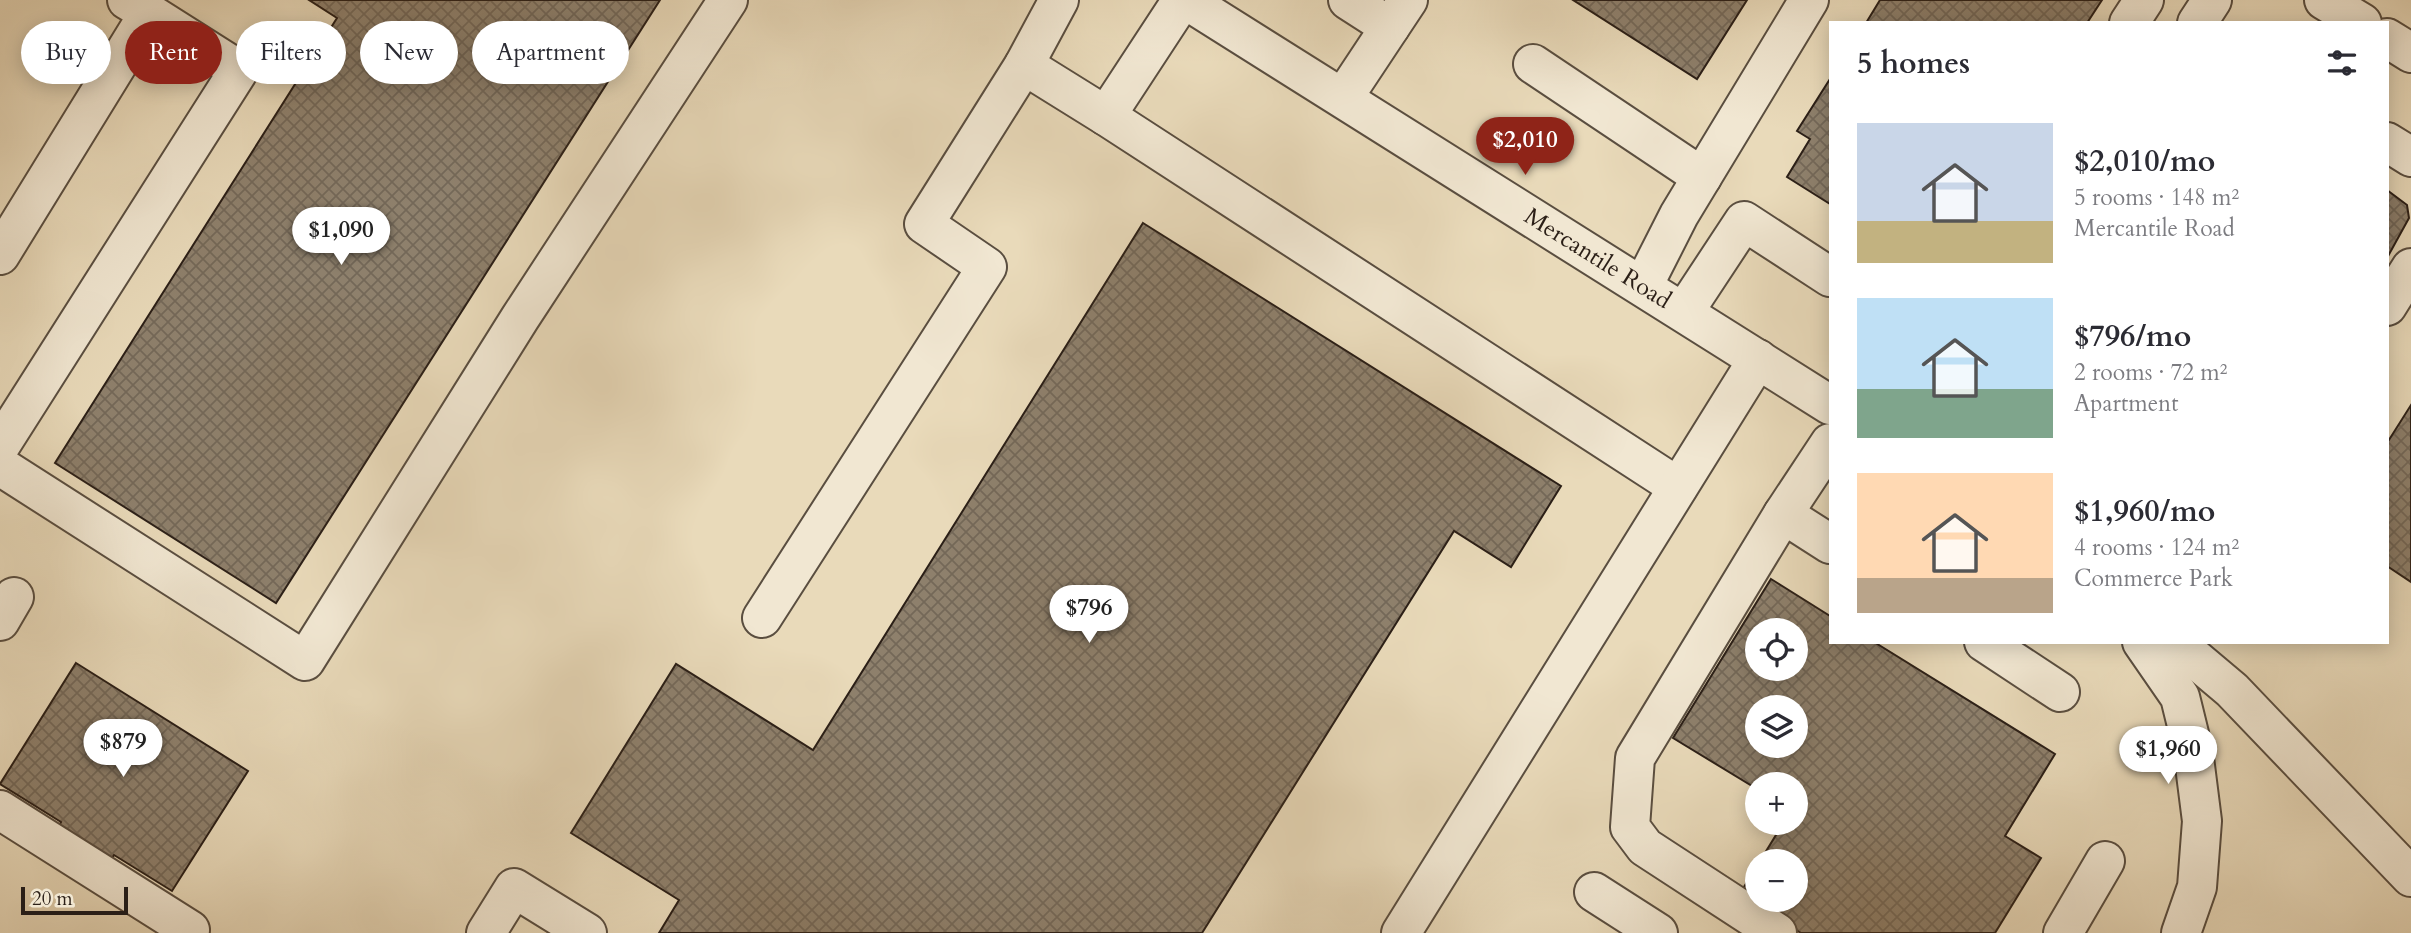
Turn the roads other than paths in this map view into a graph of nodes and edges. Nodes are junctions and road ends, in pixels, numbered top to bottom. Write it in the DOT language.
graph roads {
  1 [pos="727,0"];
  2 [pos="1059,0"];
  3 [pos="1184,0"];
  4 [pos="1348,0"];
  5 [pos="1810,0"];
  6 [pos="2144,0"];
  7 [pos="2212,0"];
  8 [pos="2325,0"];
  9 [pos="138,7"];
  10 [pos="1399,14"];
  11 [pos="2130,21"];
  12 [pos="2198,21"];
  13 [pos="2359,21"];
  14 [pos="2389,39"];
  15 [pos="2411,53"];
  16 [pos="1533,64"];
  17 [pos="1024,65"];
  18 [pos="1343,98"];
  19 [pos="1106,116"];
  20 [pos="2389,143"];
  21 [pos="2411,157"];
  22 [pos="1702,177"];
  23 [pos="0,255"];
  24 [pos="2411,268"];
  25 [pos="1829,276"];
  26 [pos="1643,286"];
  27 [pos="2389,303"];
  28 [pos="1684,312"];
  29 [pos="1758,359"];
  30 [pos="1829,404"];
  31 [pos="1829,445"];
  32 [pos="0,446"];
  33 [pos="0,466"];
  34 [pos="1678,487"];
  35 [pos="1783,514"];
  36 [pos="1829,543"];
  37 [pos="762,618"];
  38 [pos="1987,644"];
  39 [pos="2149,644"];
  40 [pos="2179,653"];
  41 [pos="2060,692"];
  42 [pos="0,810"];
  43 [pos="2105,861"];
  44 [pos="2411,877"];
  45 [pos="1594,892"];
  46 [pos="188,933"];
  47 [pos="486,933"];
  48 [pos="587,933"];
  49 [pos="1401,933"];
  50 [pos="1658,933"];
  51 [pos="1777,933"];
  52 [pos="2063,933"];
  53 [pos="2181,933"];
  1 -- 33 [label="street"];
  2 -- 17 [label="street"];
  3 -- 18 [label="street, Mercantile Road"];
  3 -- 19 [label="street"];
  4 -- 10 [label="street"];
  5 -- 22 [label="street"];
  6 -- 11 [label="street"];
  7 -- 12 [label="street"];
  8 -- 13 [label="street"];
  9 -- 23 [label="street"];
  9 -- 32 [label="street"];
  10 -- 18 [label="street"];
  14 -- 15 [label="street"];
  16 -- 22 [label="street"];
  17 -- 19 [label="street"];
  17 -- 37 [label="street"];
  18 -- 26 [label="street, Mercantile Road"];
  19 -- 34 [label="street"];
  20 -- 21 [label="street"];
  22 -- 26 [label="street"];
  24 -- 27 [label="street"];
  25 -- 28 [label="street"];
  26 -- 28 [label="street, Mercantile Road"];
  28 -- 29 [label="street, Mercantile Road"];
  29 -- 30 [label="street, Mercantile Road"];
  29 -- 34 [label="street"];
  31 -- 35 [label="street"];
  34 -- 49 [label="street"];
  35 -- 36 [label="street"];
  35 -- 51 [label="street"];
  38 -- 41 [label="street"];
  39 -- 40 [label="street"];
  40 -- 44 [label="street"];
  40 -- 53 [label="street"];
  42 -- 46 [label="street"];
  43 -- 52 [label="street"];
  45 -- 50 [label="street"];
  47 -- 48 [label="street"];
}
